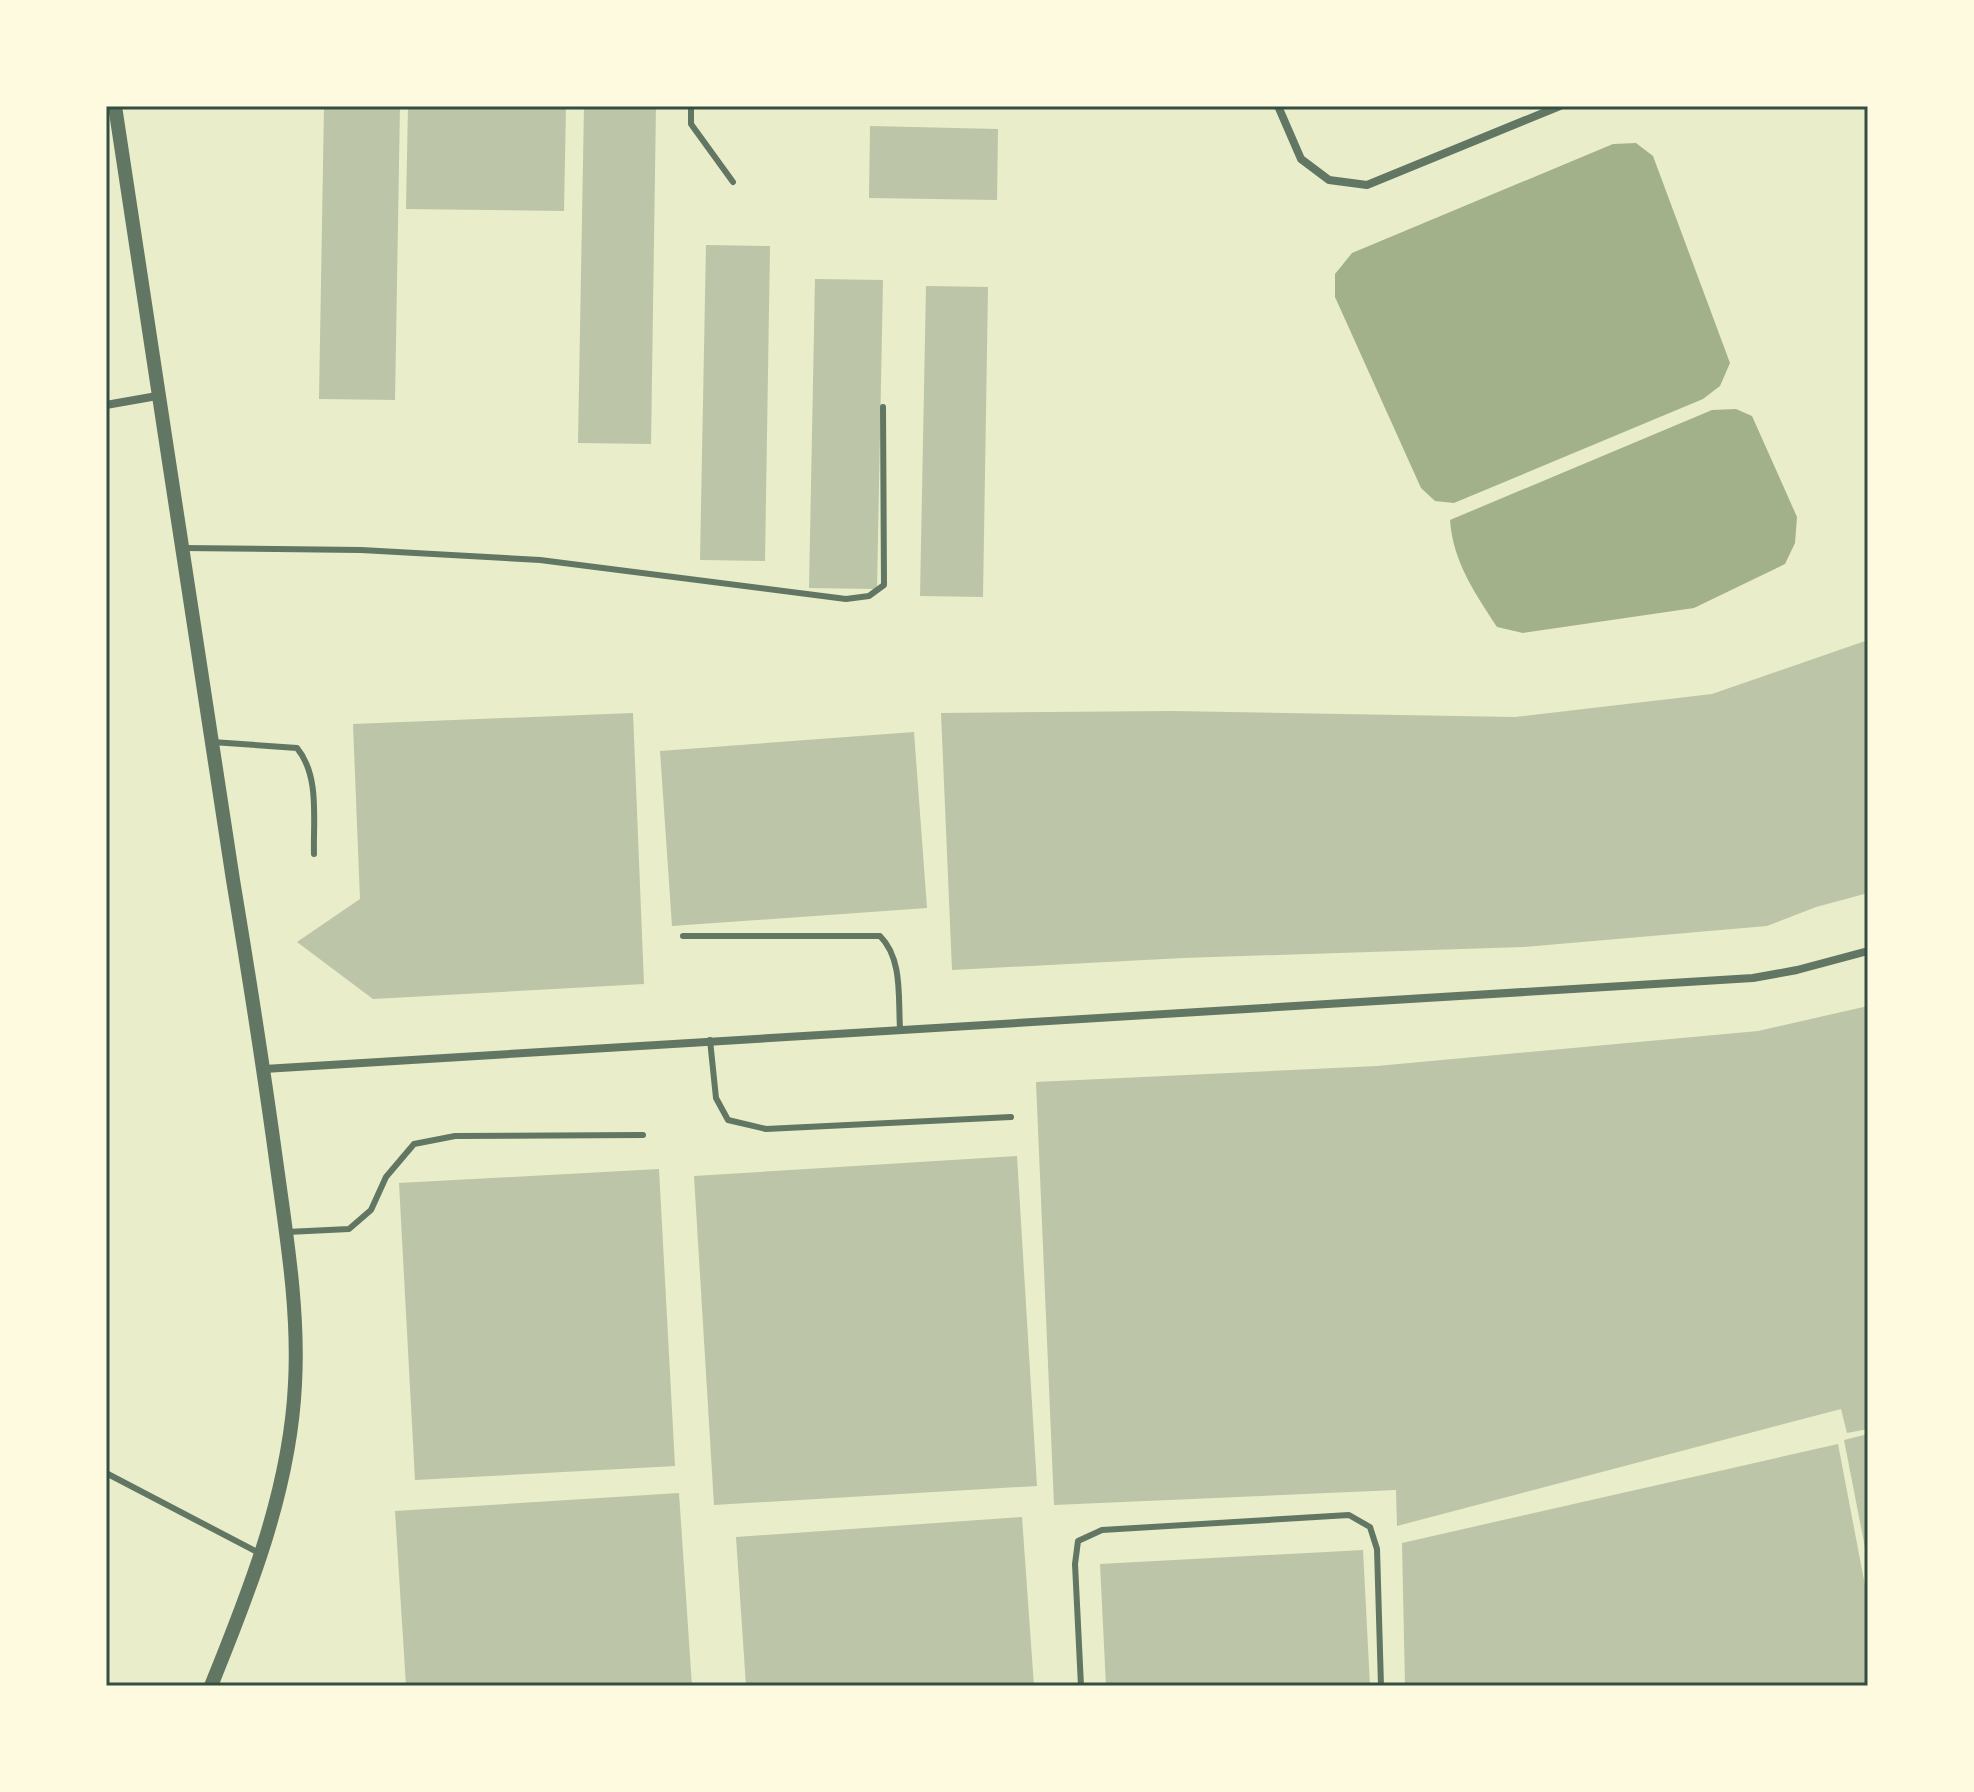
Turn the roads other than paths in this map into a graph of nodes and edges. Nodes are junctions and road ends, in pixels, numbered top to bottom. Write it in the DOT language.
graph roads {
  1 [pos="115,106"];
  2 [pos="691,106"];
  3 [pos="1278,106"];
  4 [pos="1560,106"];
  5 [pos="733,182"];
  6 [pos="157,396"];
  7 [pos="106,405"];
  8 [pos="883,407"];
  9 [pos="182,548"];
  10 [pos="212,742"];
  11 [pos="314,854"];
  12 [pos="683,936"];
  13 [pos="1868,951"];
  14 [pos="900,1028"];
  15 [pos="710,1040"];
  16 [pos="264,1069"];
  17 [pos="1011,1117"];
  18 [pos="643,1135"];
  19 [pos="287,1232"];
  20 [pos="106,1473"];
  21 [pos="261,1554"];
  22 [pos="216,1682"];
  23 [pos="199,1686"];
  24 [pos="1081,1686"];
  25 [pos="1381,1686"];
  1 -- 6 [label="street"];
  2 -- 5 [label="lane"];
  3 -- 4 [label="street"];
  6 -- 7 [label="street"];
  6 -- 9 [label="street"];
  8 -- 9 [label="lane"];
  9 -- 10 [label="street"];
  10 -- 11 [label="lane"];
  10 -- 16 [label="street"];
  12 -- 14 [label="lane"];
  13 -- 14 [label="street"];
  14 -- 15 [label="street"];
  15 -- 16 [label="street"];
  15 -- 17 [label="lane"];
  16 -- 19 [label="street"];
  18 -- 19 [label="lane"];
  19 -- 21 [label="street"];
  20 -- 21 [label="lane"];
  21 -- 22 [label="street"];
  22 -- 23 [label="street"];
  24 -- 25 [label="lane"];
}
